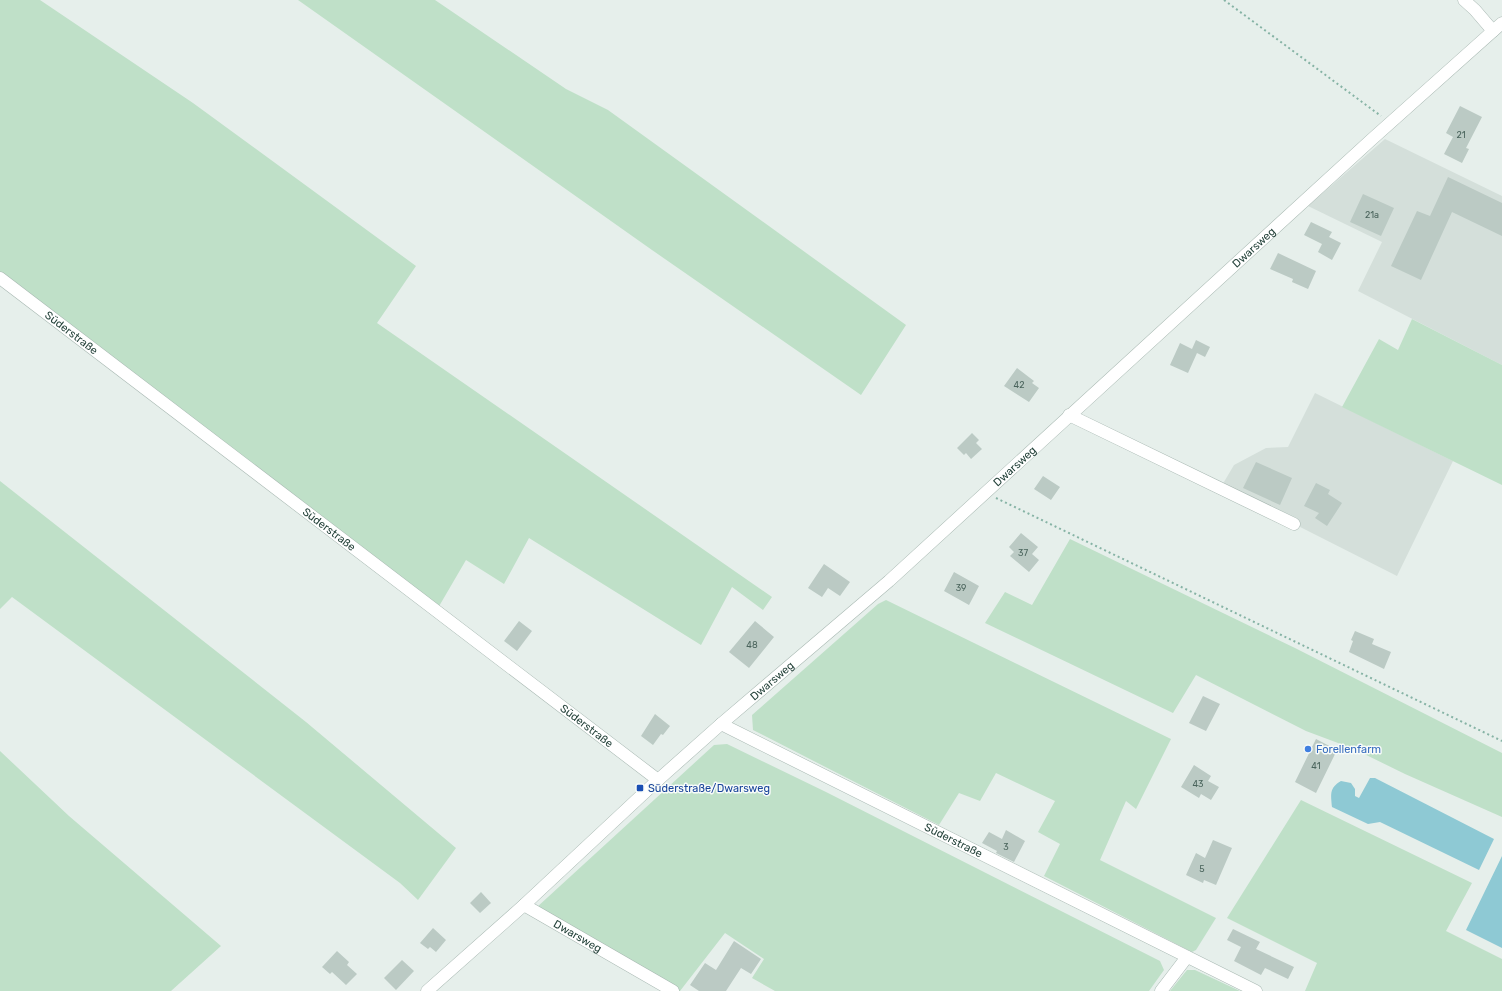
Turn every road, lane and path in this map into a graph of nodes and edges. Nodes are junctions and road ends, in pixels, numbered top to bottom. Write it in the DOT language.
graph roads {
  1 [pos="1224,0"];
  2 [pos="1464,0"];
  3 [pos="1497,27"];
  4 [pos="1390,123"];
  5 [pos="0,278"];
  6 [pos="1070,415"];
  7 [pos="984,492"];
  8 [pos="1294,524"];
  9 [pos="721,724"];
  10 [pos="1502,741"];
  11 [pos="658,780"];
  12 [pos="524,905"];
  13 [pos="1187,957"];
  14 [pos="427,991"];
  15 [pos="673,991"];
  16 [pos="1161,991"];
  17 [pos="1256,991"];
  1 -- 4 [label="path"];
  2 -- 3 [label="street"];
  3 -- 4 [label="street, Dwarsweg"];
  4 -- 6 [label="street, Dwarsweg"];
  5 -- 11 [label="street, Süderstraße"];
  6 -- 7 [label="street, Dwarsweg"];
  6 -- 8 [label="street"];
  7 -- 9 [label="street, Dwarsweg"];
  7 -- 10 [label="path"];
  9 -- 11 [label="street, Dwarsweg"];
  9 -- 13 [label="street, Süderstraße"];
  11 -- 12 [label="street, Dwarsweg"];
  12 -- 14 [label="street, Dwarsweg"];
  12 -- 15 [label="street, Dwarsweg"];
  13 -- 16 [label="street"];
  13 -- 17 [label="street, Süderstraße"];
}
